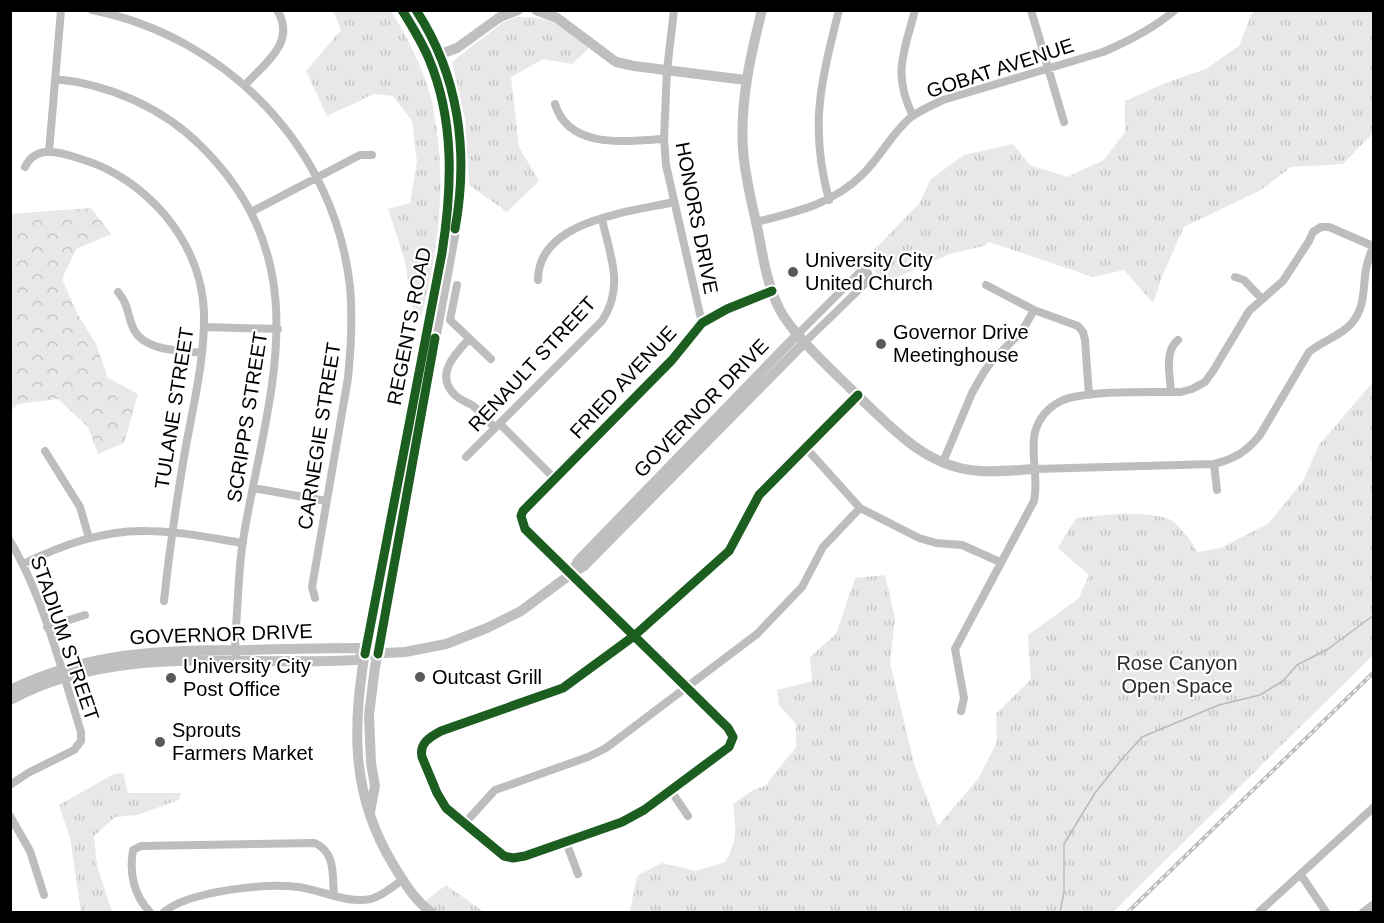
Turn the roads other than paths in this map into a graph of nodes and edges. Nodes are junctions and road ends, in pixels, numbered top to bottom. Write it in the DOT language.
graph roads {
  1 [pos="61,10"];
  2 [pos="92,10"];
  3 [pos="278,10"];
  4 [pos="402,10"];
  5 [pos="416,10"];
  6 [pos="518,10"];
  7 [pos="536,10"];
  8 [pos="674,10"];
  9 [pos="762,10"];
  10 [pos="839,10"];
  11 [pos="915,10"];
  12 [pos="1031,10"];
  13 [pos="1175,10"];
  14 [pos="440,54"];
  15 [pos="429,58"];
  16 [pos="1048,69"];
  17 [pos="668,70"];
  18 [pos="55,79"];
  19 [pos="745,80"];
  20 [pos="245,85"];
  21 [pos="555,104"];
  22 [pos="912,116"];
  23 [pos="1064,122"];
  24 [pos="664,139"];
  25 [pos="49,152"];
  26 [pos="372,155"];
  27 [pos="25,167"];
  28 [pos="316,178"];
  29 [pos="829,200"];
  30 [pos="674,202"];
  31 [pos="251,212"];
  32 [pos="602,219"];
  33 [pos="756,222"];
  34 [pos="1373,245"];
  35 [pos="1235,277"];
  36 [pos="538,280"];
  37 [pos="457,285"];
  38 [pos="986,285"];
  39 [pos="772,291"];
  40 [pos="117,292"];
  41 [pos="1262,299"];
  42 [pos="1034,310"];
  43 [pos="702,323"];
  44 [pos="204,327"];
  45 [pos="278,329"];
  46 [pos="802,338"];
  47 [pos="469,339"];
  48 [pos="1178,340"];
  49 [pos="202,352"];
  50 [pos="491,359"];
  51 [pos="1171,392"];
  52 [pos="858,395"];
  53 [pos="1089,395"];
  54 [pos="498,426"];
  55 [pos="806,448"];
  56 [pos="45,451"];
  57 [pos="466,457"];
  58 [pos="943,462"];
  59 [pos="1214,464"];
  60 [pos="1036,469"];
  61 [pos="555,479"];
  62 [pos="253,488"];
  63 [pos="1217,490"];
  64 [pos="326,501"];
  65 [pos="860,508"];
  66 [pos="171,532"];
  67 [pos="89,538"];
  68 [pos="10,541"];
  69 [pos="243,543"];
  70 [pos="1000,562"];
  71 [pos="23,564"];
  72 [pos="571,574"];
  73 [pos="315,598"];
  74 [pos="164,601"];
  75 [pos="85,615"];
  76 [pos="47,627"];
  77 [pos="634,636"];
  78 [pos="365,654"];
  79 [pos="378,654"];
  80 [pos="236,655"];
  81 [pos="62,674"];
  82 [pos="687,687"];
  83 [pos="10,690"];
  84 [pos="10,700"];
  85 [pos="961,711"];
  86 [pos="10,785"];
  87 [pos="671,791"];
  88 [pos="1374,807"];
  89 [pos="370,812"];
  90 [pos="10,816"];
  91 [pos="688,816"];
  92 [pos="465,824"];
  93 [pos="566,842"];
  94 [pos="578,874"];
  95 [pos="1301,875"];
  96 [pos="402,880"];
  97 [pos="44,895"];
  98 [pos="334,895"];
  99 [pos="1374,904"];
  100 [pos="150,912"];
  101 [pos="164,912"];
  102 [pos="431,912"];
  103 [pos="1259,912"];
  104 [pos="1326,912"];
  105 [pos="1363,912"];
  1 -- 18 [label="street"];
  2 -- 20 [label="street, CARNEGIE STREET"];
  3 -- 20 [label="street"];
  4 -- 15 [label="street, REGENTS ROAD"];
  5 -- 14 [label="street, REGENTS ROAD"];
  6 -- 14 [label="street"];
  7 -- 17 [label="street"];
  8 -- 17 [label="street, HONORS DRIVE"];
  9 -- 19 [label="street"];
  10 -- 29 [label="street"];
  11 -- 22 [label="street"];
  12 -- 16 [label="street"];
  13 -- 16 [label="street, GOBAT AVENUE"];
  14 -- 15 [label="street"];
  14 -- 79 [label="street, REGENTS ROAD"];
  15 -- 78 [label="street, REGENTS ROAD"];
  16 -- 22 [label="street, GOBAT AVENUE"];
  16 -- 23 [label="street"];
  17 -- 19 [label="street"];
  17 -- 24 [label="street, HONORS DRIVE"];
  18 -- 25 [label="street"];
  18 -- 31 [label="street, SCRIPPS STREET"];
  19 -- 33 [label="street"];
  20 -- 28 [label="street, CARNEGIE STREET"];
  21 -- 24 [label="street"];
  22 -- 29 [label="street, GOBAT AVENUE"];
  24 -- 30 [label="street, HONORS DRIVE"];
  25 -- 27 [label="street"];
  25 -- 44 [label="street, TULANE STREET"];
  26 -- 28 [label="street"];
  28 -- 31 [label="street"];
  28 -- 64 [label="street, CARNEGIE STREET"];
  29 -- 33 [label="street, GOBAT AVENUE"];
  30 -- 32 [label="street"];
  30 -- 43 [label="street, HONORS DRIVE"];
  31 -- 45 [label="street, SCRIPPS STREET"];
  32 -- 36 [label="street"];
  32 -- 54 [label="street, RENAULT STREET"];
  33 -- 39 [label="street"];
  34 -- 41 [label="street"];
  34 -- 59 [label="street"];
  35 -- 41 [label="street"];
  37 -- 47 [label="street"];
  38 -- 42 [label="street"];
  39 -- 43 [label="street, FRIED AVENUE"];
  39 -- 46 [label="street"];
  40 -- 49 [label="street"];
  41 -- 51 [label="street"];
  42 -- 53 [label="street"];
  42 -- 58 [label="street"];
  43 -- 61 [label="street, FRIED AVENUE"];
  44 -- 45 [label="street"];
  44 -- 49 [label="street, TULANE STREET"];
  45 -- 62 [label="street, SCRIPPS STREET"];
  46 -- 46 [label="street, GOVERNOR DRIVE"];
  46 -- 52 [label="street"];
  46 -- 72 [label="street, GOVERNOR DRIVE"];
  47 -- 50 [label="street"];
  47 -- 54 [label="street"];
  48 -- 51 [label="street"];
  49 -- 66 [label="street, TULANE STREET"];
  51 -- 53 [label="street"];
  52 -- 55 [label="street"];
  52 -- 58 [label="street"];
  53 -- 60 [label="street"];
  54 -- 57 [label="street, RENAULT STREET"];
  54 -- 61 [label="street"];
  55 -- 65 [label="street"];
  55 -- 77 [label="street"];
  56 -- 67 [label="street"];
  58 -- 60 [label="street"];
  59 -- 60 [label="street"];
  59 -- 63 [label="street"];
  60 -- 70 [label="street"];
  61 -- 72 [label="street, FRIED AVENUE"];
  62 -- 64 [label="street"];
  62 -- 69 [label="street, SCRIPPS STREET"];
  64 -- 73 [label="street, CARNEGIE STREET"];
  65 -- 70 [label="street"];
  65 -- 82 [label="street"];
  66 -- 67 [label="street"];
  66 -- 69 [label="street"];
  66 -- 74 [label="street, TULANE STREET"];
  67 -- 71 [label="street"];
  68 -- 71 [label="street, STADIUM STREET"];
  69 -- 80 [label="street, SCRIPPS STREET"];
  70 -- 85 [label="street"];
  71 -- 76 [label="street, STADIUM STREET"];
  72 -- 77 [label="street"];
  72 -- 79 [label="street, GOVERNOR DRIVE"];
  75 -- 76 [label="street"];
  76 -- 81 [label="street, STADIUM STREET"];
  77 -- 82 [label="street"];
  77 -- 92 [label="street"];
  78 -- 79 [label="street, GOVERNOR DRIVE"];
  78 -- 80 [label="street, GOVERNOR DRIVE"];
  78 -- 89 [label="street, REGENTS ROAD"];
  79 -- 89 [label="street, REGENTS ROAD"];
  80 -- 81 [label="street, GOVERNOR DRIVE"];
  81 -- 83 [label="street, GOVERNOR DRIVE"];
  81 -- 84 [label="street, GOVERNOR DRIVE"];
  81 -- 86 [label="street, STADIUM STREET"];
  82 -- 87 [label="street"];
  82 -- 92 [label="street"];
  87 -- 91 [label="street"];
  87 -- 93 [label="street"];
  88 -- 95 [label="street"];
  89 -- 96 [label="street, REGENTS ROAD"];
  90 -- 97 [label="street"];
  92 -- 93 [label="street"];
  93 -- 94 [label="street"];
  95 -- 103 [label="street"];
  95 -- 104 [label="street"];
  96 -- 98 [label="street"];
  96 -- 102 [label="street, REGENTS ROAD"];
  98 -- 100 [label="street"];
  98 -- 101 [label="street"];
  99 -- 105 [label="street"];
}
